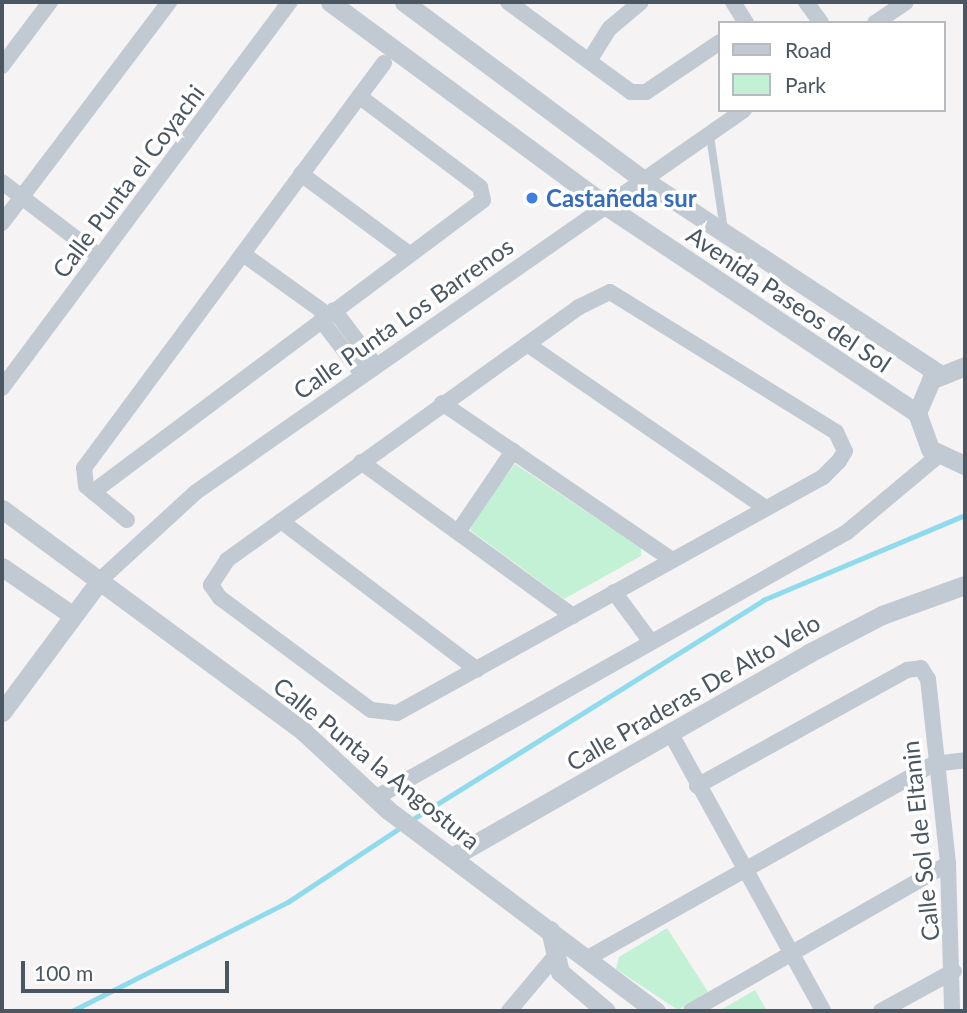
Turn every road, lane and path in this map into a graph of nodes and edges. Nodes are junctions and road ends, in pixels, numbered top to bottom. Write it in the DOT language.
graph roads {
  1 [pos="50,2"];
  2 [pos="169,2"];
  3 [pos="290,2"];
  4 [pos="330,2"];
  5 [pos="404,2"];
  6 [pos="641,2"];
  7 [pos="733,2"];
  8 [pos="806,2"];
  9 [pos="906,2"];
  10 [pos="516,4"];
  11 [pos="745,21"];
  12 [pos="820,21"];
  13 [pos="879,21"];
  14 [pos="718,43"];
  15 [pos="589,61"];
  16 [pos="384,63"];
  17 [pos="2,66"];
  18 [pos="359,96"];
  19 [pos="741,112"];
  20 [pos="709,136"];
  21 [pos="301,174"];
  22 [pos="644,180"];
  23 [pos="2,182"];
  24 [pos="22,197"];
  25 [pos="608,207"];
  26 [pos="2,223"];
  27 [pos="724,233"];
  28 [pos="243,254"];
  29 [pos="409,254"];
  30 [pos="100,257"];
  31 [pos="327,315"];
  32 [pos="527,344"];
  33 [pos="965,366"];
  34 [pos="370,370"];
  35 [pos="939,374"];
  36 [pos="2,388"];
  37 [pos="442,403"];
  38 [pos="917,412"];
  39 [pos="513,451"];
  40 [pos="938,456"];
  41 [pos="361,462"];
  42 [pos="965,465"];
  43 [pos="93,492"];
  44 [pos="766,508"];
  45 [pos="2,509"];
  46 [pos="127,520"];
  47 [pos="281,521"];
  48 [pos="458,532"];
  49 [pos="672,560"];
  50 [pos="2,567"];
  51 [pos="100,580"];
  52 [pos="965,585"];
  53 [pos="614,592"];
  54 [pos="72,615"];
  55 [pos="573,616"];
  56 [pos="651,642"];
  57 [pos="477,670"];
  58 [pos="2,712"];
  59 [pos="671,734"];
  60 [pos="965,760"];
  61 [pos="934,764"];
  62 [pos="697,786"];
  63 [pos="382,804"];
  64 [pos="452,857"];
  65 [pos="948,864"];
  66 [pos="742,868"];
  67 [pos="789,953"];
  68 [pos="561,957"];
  69 [pos="586,959"];
  70 [pos="954,971"];
  71 [pos="509,1011"];
  72 [pos="606,1011"];
  73 [pos="656,1011"];
  74 [pos="691,1011"];
  75 [pos="823,1011"];
  76 [pos="881,1011"];
  77 [pos="952,1011"];
  1 -- 17 [label="street"];
  2 -- 24 [label="street"];
  3 -- 30 [label="street, Calle Punta el Coyachi"];
  4 -- 25 [label="street, Avenida Paseos del Sol"];
  5 -- 22 [label="street"];
  6 -- 15 [label="street"];
  7 -- 11 [label="street"];
  8 -- 12 [label="street"];
  9 -- 13 [label="street"];
  10 -- 15 [label="street"];
  14 -- 15 [label="street"];
  16 -- 18 [label="street"];
  18 -- 21 [label="street"];
  18 -- 29 [label="street"];
  19 -- 20 [label="street, Calle Punta Los Barrenos"];
  20 -- 22 [label="street, Calle Punta Los Barrenos"];
  20 -- 27 [label="lane"];
  21 -- 28 [label="street"];
  21 -- 29 [label="street"];
  22 -- 25 [label="street, Calle Punta Los Barrenos"];
  22 -- 27 [label="street"];
  23 -- 24 [label="street"];
  24 -- 26 [label="street"];
  24 -- 30 [label="street"];
  25 -- 34 [label="street, Calle Punta Los Barrenos"];
  25 -- 38 [label="street, Avenida Paseos del Sol"];
  27 -- 35 [label="street"];
  28 -- 31 [label="street"];
  28 -- 43 [label="street"];
  29 -- 31 [label="street"];
  30 -- 36 [label="street, Calle Punta el Coyachi"];
  31 -- 34 [label="street"];
  31 -- 43 [label="street"];
  32 -- 37 [label="street"];
  32 -- 44 [label="street"];
  32 -- 44 [label="street"];
  33 -- 35 [label="street"];
  34 -- 51 [label="street, Calle Punta Los Barrenos"];
  35 -- 38 [label="street"];
  37 -- 39 [label="street"];
  37 -- 41 [label="street"];
  38 -- 40 [label="street"];
  39 -- 48 [label="street"];
  39 -- 49 [label="street"];
  40 -- 42 [label="street"];
  40 -- 56 [label="street"];
  41 -- 47 [label="street"];
  41 -- 48 [label="street"];
  43 -- 46 [label="street"];
  44 -- 49 [label="street"];
  45 -- 51 [label="street, Calle Punta la Angostura"];
  47 -- 57 [label="street"];
  47 -- 57 [label="street"];
  48 -- 55 [label="street"];
  49 -- 53 [label="street"];
  50 -- 54 [label="street"];
  51 -- 54 [label="street"];
  51 -- 63 [label="street, Calle Punta la Angostura"];
  52 -- 59 [label="street, Calle Praderas De Alto Velo"];
  53 -- 55 [label="street"];
  53 -- 56 [label="street"];
  54 -- 58 [label="street"];
  55 -- 57 [label="street"];
  56 -- 63 [label="street"];
  59 -- 62 [label="street"];
  59 -- 64 [label="street, Calle Praderas De Alto Velo"];
  60 -- 61 [label="street"];
  61 -- 62 [label="street, Calle Sol de Eltanin"];
  61 -- 65 [label="street, Calle Sol de Eltanin"];
  61 -- 66 [label="street"];
  62 -- 66 [label="street"];
  63 -- 64 [label="street, Calle Punta la Angostura"];
  64 -- 68 [label="street, Calle Punta la Angostura"];
  65 -- 67 [label="street"];
  65 -- 70 [label="street, Calle Sol de Eltanin"];
  66 -- 67 [label="street"];
  66 -- 69 [label="street"];
  67 -- 74 [label="street"];
  67 -- 75 [label="street"];
  68 -- 69 [label="street"];
  68 -- 71 [label="street"];
  68 -- 72 [label="street"];
  69 -- 73 [label="street"];
  70 -- 76 [label="street"];
  70 -- 77 [label="street, Calle Sol de Eltanin"];
}
